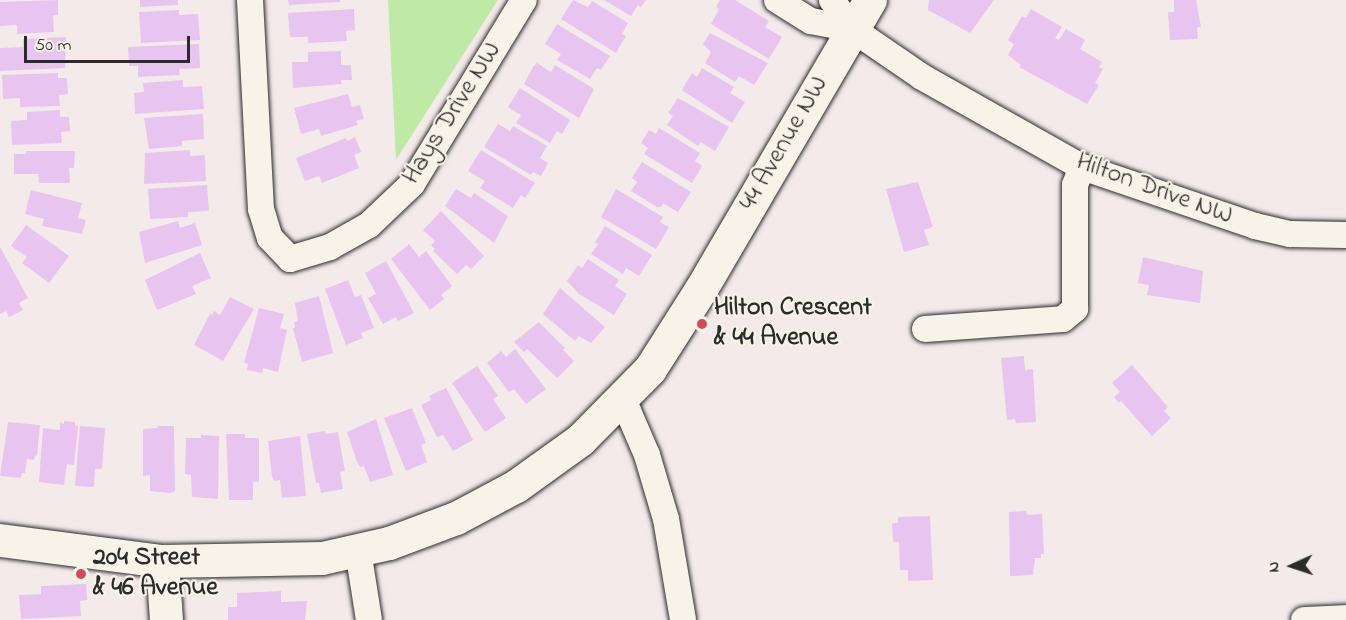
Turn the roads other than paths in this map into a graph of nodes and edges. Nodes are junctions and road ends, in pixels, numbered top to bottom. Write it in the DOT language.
graph roads {
  1 [pos="250,0"];
  2 [pos="524,0"];
  3 [pos="777,0"];
  4 [pos="832,0"];
  5 [pos="870,0"];
  6 [pos="852,29"];
  7 [pos="1082,167"];
  8 [pos="1346,235"];
  9 [pos="925,329"];
  10 [pos="620,402"];
  11 [pos="0,540"];
  12 [pos="358,550"];
  13 [pos="162,561"];
  14 [pos="1346,618"];
  15 [pos="166,620"];
  16 [pos="369,620"];
  17 [pos="683,620"];
  18 [pos="1304,620"];
  1 -- 2 [label="street, Hays Drive NW"];
  3 -- 6 [label="street"];
  4 -- 6 [label="street"];
  5 -- 6 [label="street, 44 Avenue NW"];
  6 -- 7 [label="street, Hilton Drive NW"];
  6 -- 10 [label="street, 44 Avenue NW"];
  7 -- 8 [label="street, Hilton Drive NW"];
  7 -- 9 [label="street"];
  10 -- 12 [label="street, 44 Avenue NW"];
  10 -- 17 [label="street"];
  11 -- 13 [label="street, 44 Avenue NW"];
  12 -- 13 [label="street, 44 Avenue NW"];
  12 -- 16 [label="street"];
  13 -- 15 [label="street"];
  14 -- 18 [label="street"];
}
